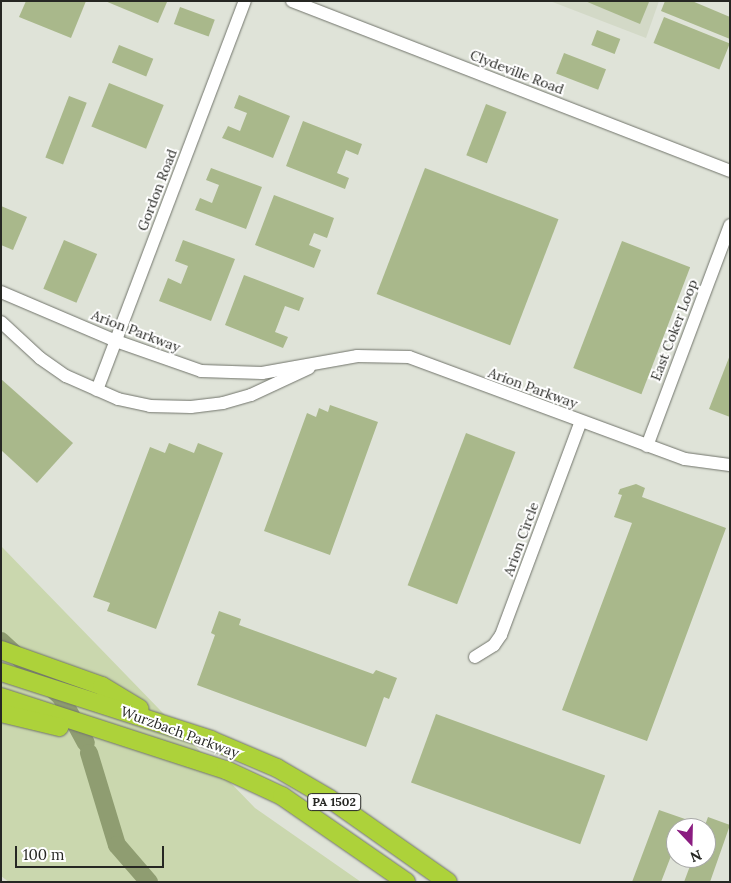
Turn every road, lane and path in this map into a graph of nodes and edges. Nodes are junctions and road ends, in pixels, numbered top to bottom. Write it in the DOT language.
graph roads {
  1 [pos="245,1"];
  2 [pos="292,1"];
  3 [pos="730,171"];
  4 [pos="730,225"];
  5 [pos="1,292"];
  6 [pos="1,322"];
  7 [pos="116,341"];
  8 [pos="324,360"];
  9 [pos="98,390"];
  10 [pos="581,421"];
  11 [pos="646,446"];
  12 [pos="730,465"];
  13 [pos="1,650"];
  14 [pos="475,657"];
  15 [pos="1,672"];
  16 [pos="1,697"];
  17 [pos="1,713"];
  18 [pos="168,726"];
  19 [pos="140,743"];
  20 [pos="406,882"];
  21 [pos="448,882"];
  1 -- 7 [label="street, Gordon Road"];
  2 -- 3 [label="street, Clydeville Road"];
  4 -- 11 [label="street, East Coker Loop"];
  5 -- 7 [label="street, Arion Parkway"];
  6 -- 9 [label="street, Arion Parkway"];
  7 -- 8 [label="street, Arion Parkway"];
  7 -- 9 [label="street, Gordon Road"];
  8 -- 9 [label="street, Arion Parkway"];
  8 -- 10 [label="street, Arion Parkway"];
  10 -- 11 [label="street, Arion Parkway"];
  10 -- 14 [label="street, Arion Circle"];
  11 -- 12 [label="street, Arion Parkway"];
  13 -- 18 [label="highway"];
  15 -- 18 [label="highway, Wurzbach Parkway / PA 1502"];
  16 -- 19 [label="highway, Wurzbach Parkway / PA 1502"];
  17 -- 19 [label="highway"];
  18 -- 21 [label="highway, Wurzbach Parkway / PA 1502"];
  19 -- 20 [label="highway, Wurzbach Parkway / PA 1502"];
}
